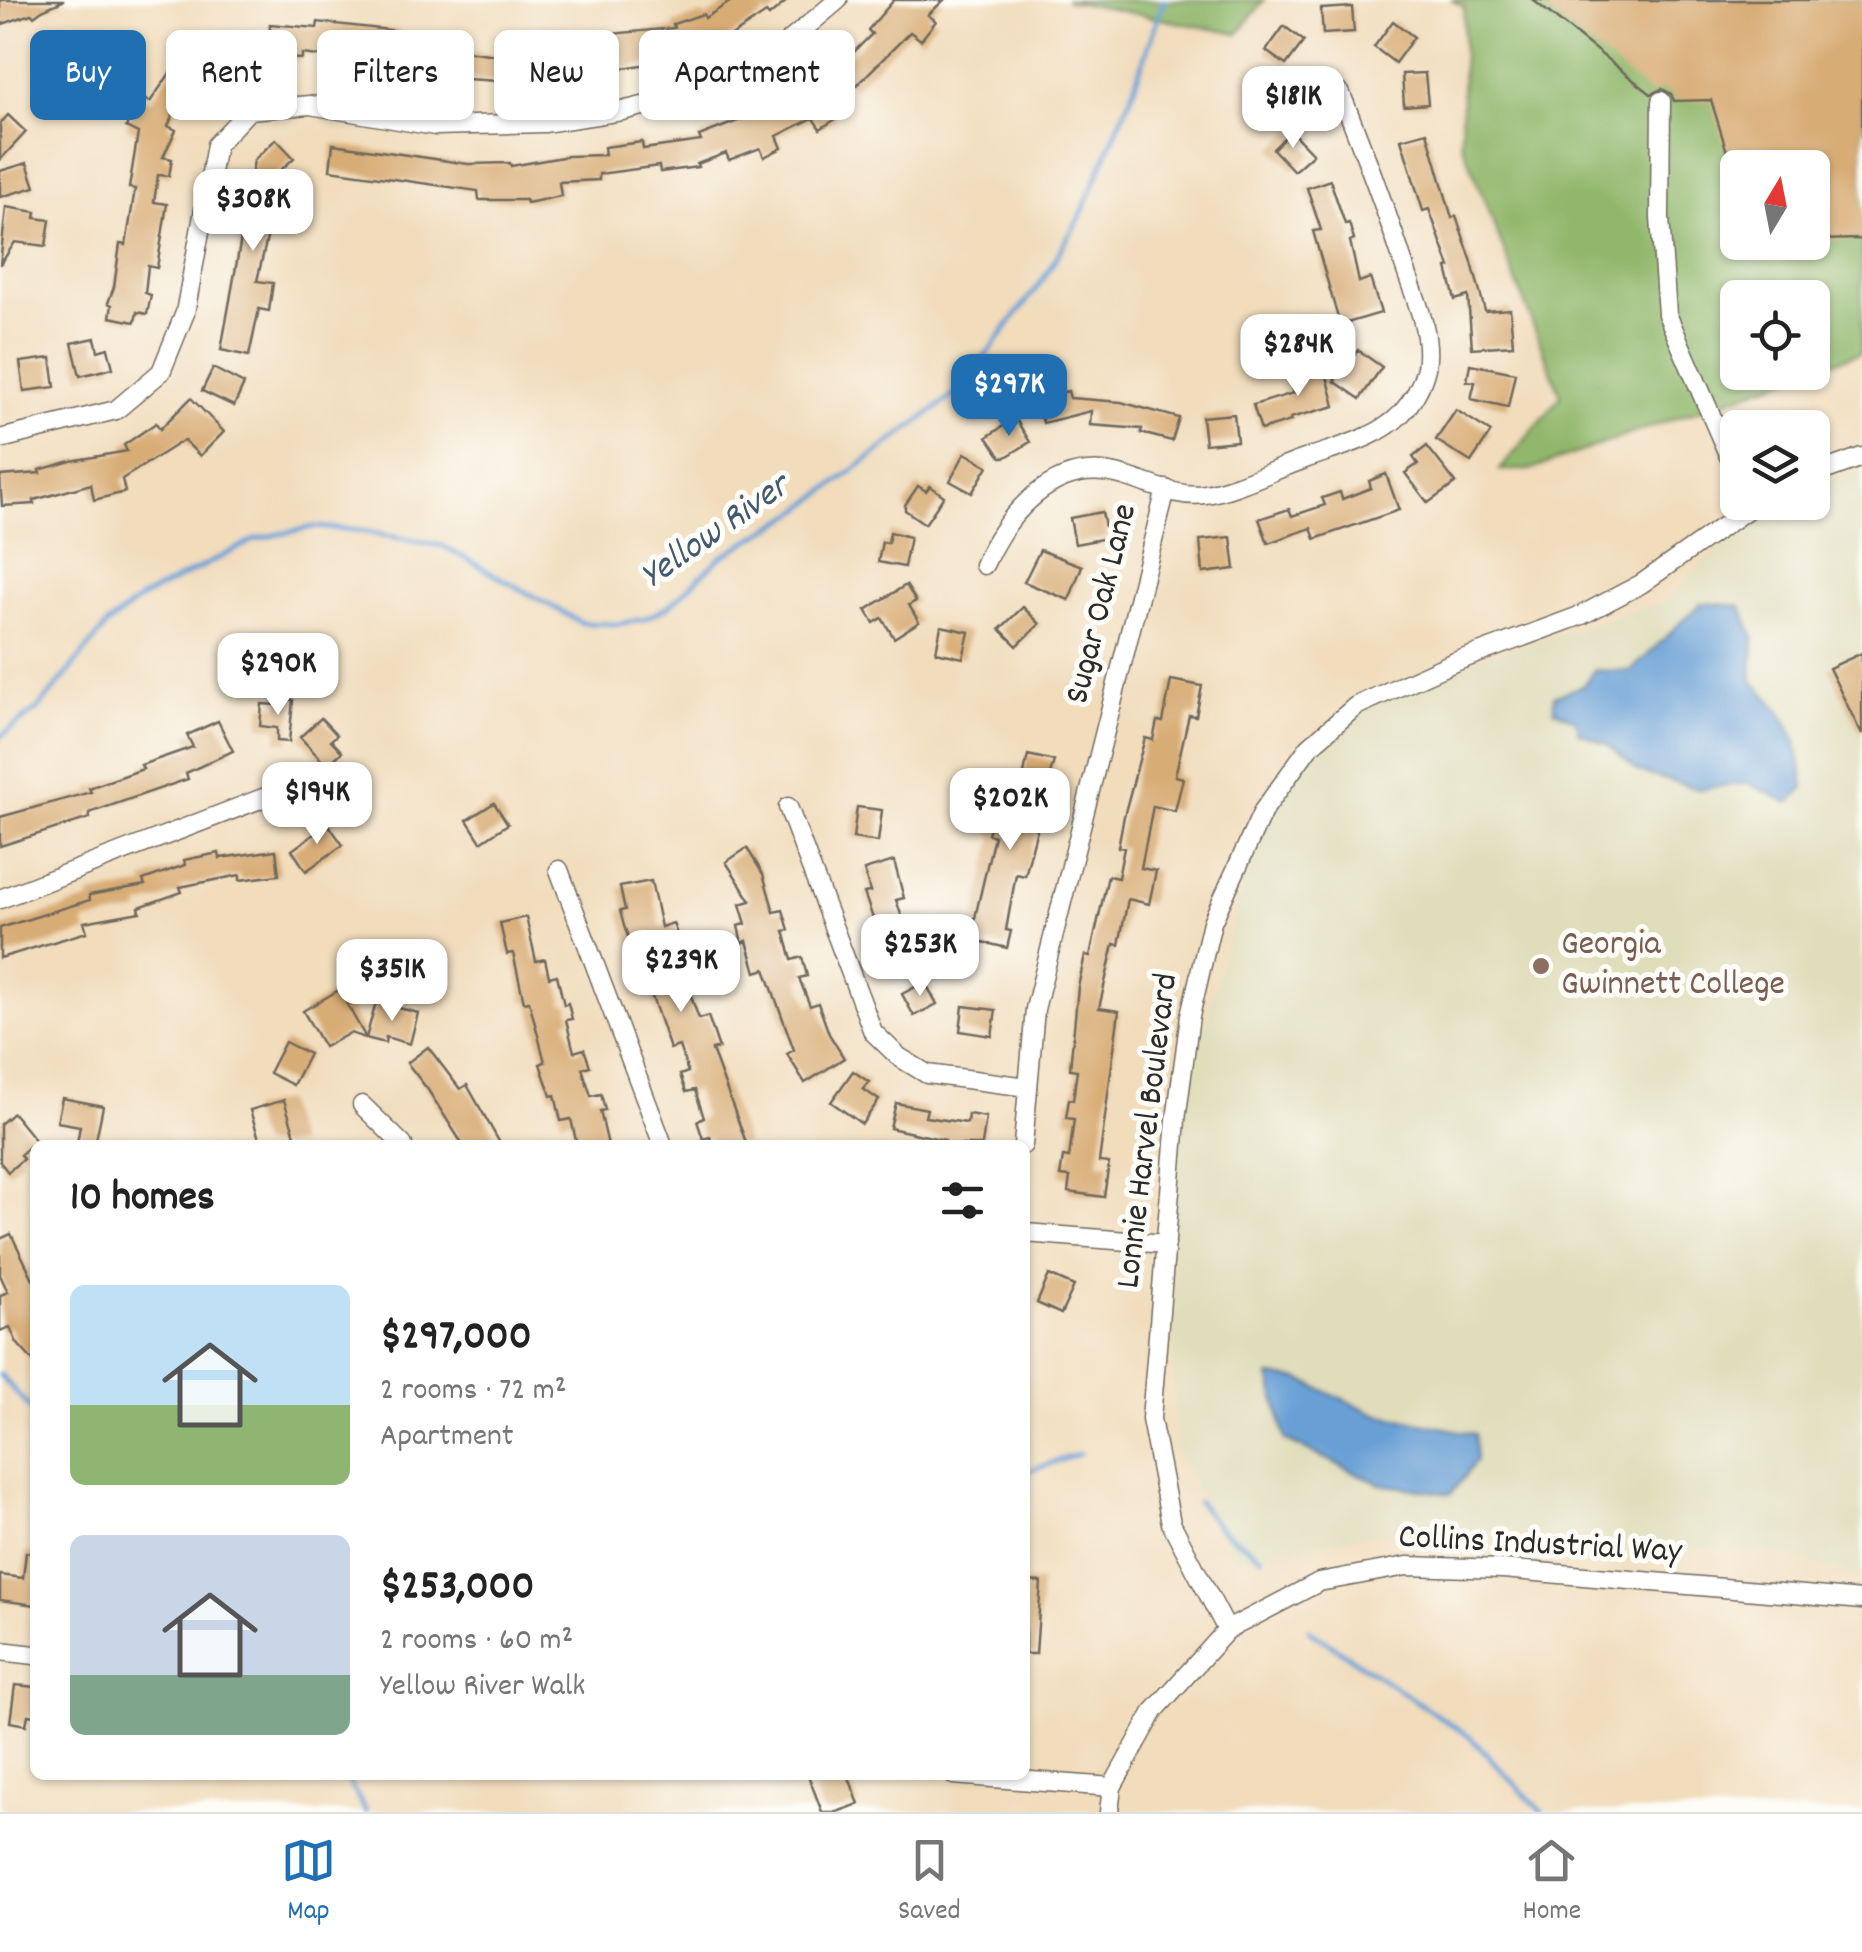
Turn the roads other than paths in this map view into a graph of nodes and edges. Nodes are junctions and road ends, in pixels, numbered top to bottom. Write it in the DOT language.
graph roads {
  1 [pos="838,0"];
  2 [pos="1341,94"];
  3 [pos="1660,102"];
  4 [pos="1720,435"];
  5 [pos="0,439"];
  6 [pos="1862,457"];
  7 [pos="1830,469"];
  8 [pos="1166,490"];
  9 [pos="1730,520"];
  10 [pos="984,565"];
  11 [pos="289,788"];
  12 [pos="788,807"];
  13 [pos="560,870"];
  14 [pos="0,899"];
  15 [pos="1028,1087"];
  16 [pos="362,1104"];
  17 [pos="398,1140"];
  18 [pos="661,1140"];
  19 [pos="1024,1140"];
  20 [pos="1030,1232"];
  21 [pos="1166,1244"];
  22 [pos="1862,1600"];
  23 [pos="1226,1630"];
  24 [pos="0,1651"];
  25 [pos="30,1654"];
  26 [pos="1021,1780"];
  27 [pos="1112,1787"];
  28 [pos="1109,1812"];
  1 -- 5 [label="street"];
  2 -- 8 [label="street"];
  3 -- 4 [label="street"];
  6 -- 7 [label="street"];
  8 -- 10 [label="street"];
  8 -- 15 [label="street, Sugar Oak Lane"];
  9 -- 21 [label="street, Lonnie Harvel Boulevard"];
  11 -- 14 [label="street"];
  12 -- 15 [label="street"];
  13 -- 18 [label="street"];
  15 -- 19 [label="street, Sugar Oak Lane"];
  16 -- 17 [label="street"];
  20 -- 21 [label="street"];
  21 -- 23 [label="street, Lonnie Harvel Boulevard"];
  22 -- 23 [label="street, Collins Industrial Way"];
  23 -- 27 [label="street"];
  24 -- 25 [label="street"];
  26 -- 27 [label="street"];
  27 -- 28 [label="street"];
}
